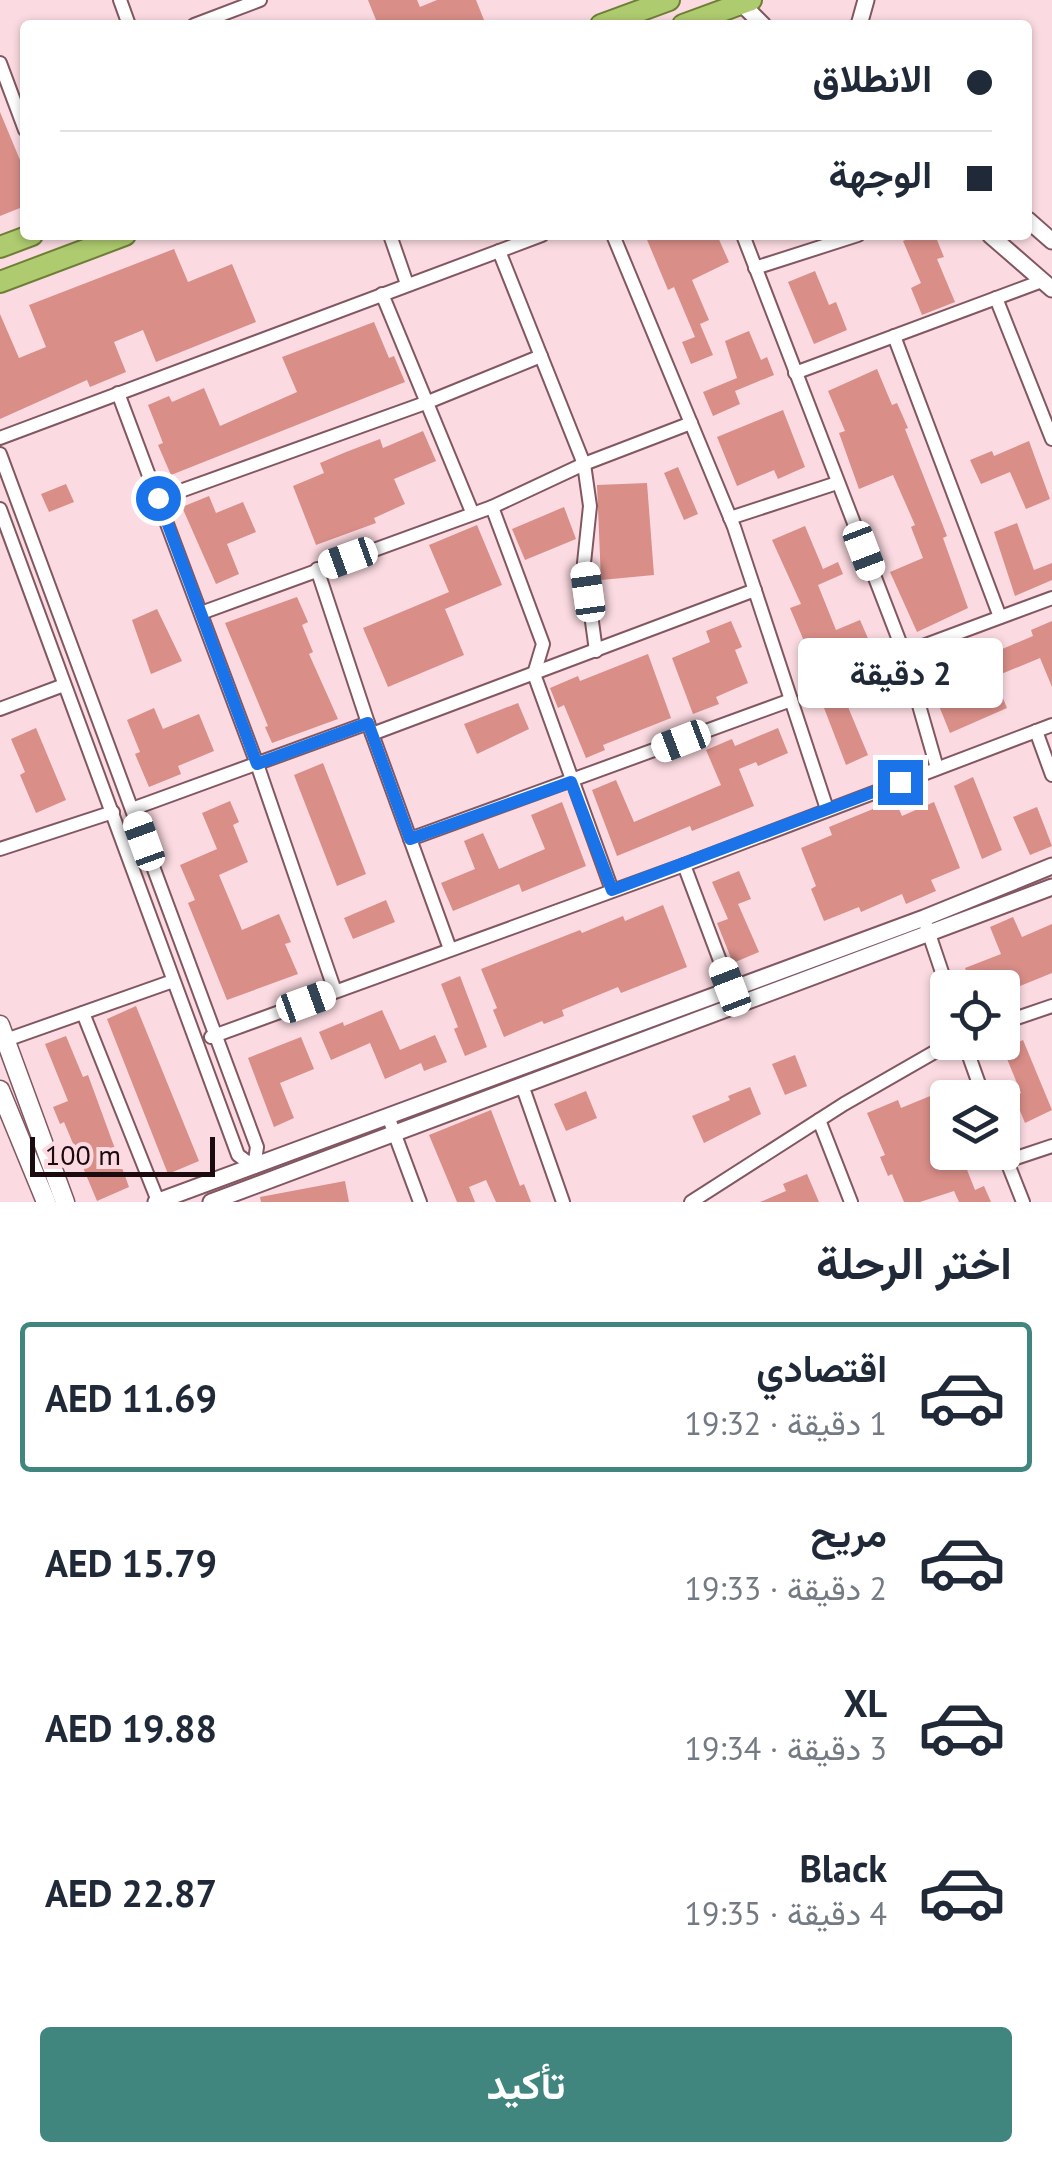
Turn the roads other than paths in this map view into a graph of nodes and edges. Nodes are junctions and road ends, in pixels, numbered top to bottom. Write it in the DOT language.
graph roads {
  1 [pos="260,0"];
  2 [pos="669,0"];
  3 [pos="746,2"];
  4 [pos="207,20"];
  5 [pos="615,20"];
  6 [pos="697,20"];
  7 [pos="0,63"];
  8 [pos="5,92"];
  9 [pos="20,120"];
  10 [pos="1032,224"];
  11 [pos="112,240"];
  12 [pos="392,240"];
  13 [pos="528,240"];
  14 [pos="615,240"];
  15 [pos="744,240"];
  16 [pos="842,240"];
  17 [pos="996,240"];
  18 [pos="1052,241"];
  19 [pos="500,250"];
  20 [pos="755,268"];
  21 [pos="0,282"];
  22 [pos="407,284"];
  23 [pos="1047,285"];
  24 [pos="382,294"];
  25 [pos="996,298"];
  26 [pos="894,336"];
  27 [pos="541,356"];
  28 [pos="796,374"];
  29 [pos="118,393"];
  30 [pos="428,402"];
  31 [pos="691,423"];
  32 [pos="0,438"];
  33 [pos="1052,439"];
  34 [pos="0,454"];
  35 [pos="584,464"];
  36 [pos="838,484"];
  37 [pos="158,498"];
  38 [pos="492,507"];
  39 [pos="472,512"];
  40 [pos="1,513"];
  41 [pos="730,518"];
  42 [pos="317,569"];
  43 [pos="754,590"];
  44 [pos="1052,598"];
  45 [pos="201,613"];
  46 [pos="1000,617"];
  47 [pos="596,651"];
  48 [pos="904,653"];
  49 [pos="534,674"];
  50 [pos="64,685"];
  51 [pos="791,700"];
  52 [pos="0,710"];
  53 [pos="1052,725"];
  54 [pos="370,728"];
  55 [pos="1036,731"];
  56 [pos="257,764"];
  57 [pos="937,768"];
  58 [pos="1052,775"];
  59 [pos="571,782"];
  60 [pos="132,809"];
  61 [pos="827,809"];
  62 [pos="113,812"];
  63 [pos="410,839"];
  64 [pos="0,849"];
  65 [pos="684,865"];
  66 [pos="1052,866"];
  67 [pos="1052,888"];
  68 [pos="612,890"];
  69 [pos="926,925"];
  70 [pos="450,949"];
  71 [pos="941,970"];
  72 [pos="174,982"];
  73 [pos="730,987"];
  74 [pos="335,992"];
  75 [pos="737,1005"];
  76 [pos="1052,1006"];
  77 [pos="83,1013"];
  78 [pos="1020,1017"];
  79 [pos="3,1033"];
  80 [pos="216,1035"];
  81 [pos="196,1042"];
  82 [pos="930,1055"];
  83 [pos="522,1085"];
  84 [pos="0,1090"];
  85 [pos="4,1115"];
  86 [pos="388,1116"];
  87 [pos="819,1120"];
  88 [pos="395,1136"];
  89 [pos="1052,1146"];
  90 [pos="1020,1152"];
  91 [pos="254,1167"];
  92 [pos="1011,1170"];
  93 [pos="700,1199"];
  94 [pos="215,1201"];
  95 [pos="46,1202"];
  96 [pos="65,1202"];
  97 [pos="157,1202"];
  98 [pos="420,1202"];
  99 [pos="563,1202"];
  100 [pos="852,1202"];
  101 [pos="1023,1202"];
  1 -- 4 [label="street"];
  2 -- 5 [label="highway"];
  3 -- 6 [label="highway"];
  7 -- 8 [label="street"];
  8 -- 9 [label="street"];
  10 -- 18 [label="street"];
  11 -- 21 [label="highway"];
  12 -- 22 [label="street"];
  13 -- 19 [label="street"];
  14 -- 31 [label="street"];
  15 -- 20 [label="street"];
  16 -- 20 [label="street"];
  17 -- 23 [label="street"];
  19 -- 22 [label="street"];
  19 -- 27 [label="street"];
  20 -- 28 [label="street"];
  22 -- 24 [label="street"];
  23 -- 25 [label="street"];
  24 -- 29 [label="street"];
  24 -- 30 [label="street"];
  25 -- 26 [label="street"];
  25 -- 33 [label="street"];
  26 -- 28 [label="street"];
  26 -- 46 [label="street"];
  27 -- 30 [label="street"];
  27 -- 35 [label="street"];
  28 -- 36 [label="street"];
  29 -- 32 [label="street"];
  29 -- 37 [label="street"];
  30 -- 37 [label="street"];
  30 -- 39 [label="street"];
  31 -- 35 [label="street"];
  31 -- 41 [label="street"];
  34 -- 60 [label="street"];
  35 -- 38 [label="street"];
  35 -- 47 [label="street"];
  36 -- 41 [label="street"];
  36 -- 48 [label="street"];
  37 -- 45 [label="street"];
  38 -- 39 [label="street"];
  38 -- 49 [label="street"];
  39 -- 42 [label="street"];
  40 -- 50 [label="street"];
  41 -- 43 [label="street"];
  42 -- 45 [label="street"];
  42 -- 54 [label="street"];
  43 -- 47 [label="street"];
  43 -- 51 [label="street"];
  44 -- 46 [label="street"];
  45 -- 56 [label="street"];
  46 -- 48 [label="street"];
  47 -- 49 [label="street"];
  48 -- 57 [label="street"];
  49 -- 54 [label="street"];
  49 -- 59 [label="street"];
  50 -- 52 [label="street"];
  50 -- 62 [label="street"];
  51 -- 59 [label="street"];
  51 -- 61 [label="street"];
  53 -- 55 [label="street"];
  54 -- 56 [label="street"];
  54 -- 63 [label="street"];
  55 -- 57 [label="street"];
  55 -- 58 [label="street"];
  56 -- 60 [label="street"];
  56 -- 74 [label="street"];
  57 -- 61 [label="street"];
  59 -- 63 [label="street"];
  59 -- 68 [label="street"];
  60 -- 80 [label="street"];
  61 -- 65 [label="street"];
  62 -- 64 [label="street"];
  62 -- 72 [label="street"];
  63 -- 70 [label="street"];
  65 -- 68 [label="street"];
  65 -- 73 [label="street"];
  66 -- 69 [label="street"];
  67 -- 69 [label="street"];
  68 -- 70 [label="street"];
  69 -- 71 [label="street"];
  69 -- 73 [label="street"];
  69 -- 75 [label="street"];
  70 -- 74 [label="street"];
  72 -- 77 [label="street"];
  72 -- 81 [label="street"];
  73 -- 75 [label="street"];
  73 -- 86 [label="street"];
  74 -- 80 [label="street"];
  75 -- 83 [label="street"];
  76 -- 78 [label="street"];
  77 -- 79 [label="street"];
  77 -- 97 [label="street"];
  79 -- 96 [label="main road"];
  80 -- 81 [label="street"];
  80 -- 91 [label="street"];
  81 -- 91 [label="street"];
  82 -- 87 [label="street"];
  83 -- 88 [label="street"];
  83 -- 99 [label="street"];
  84 -- 85 [label="main road"];
  85 -- 95 [label="main road"];
  86 -- 88 [label="street"];
  86 -- 91 [label="street"];
  87 -- 93 [label="street"];
  87 -- 100 [label="street"];
  88 -- 94 [label="street"];
  88 -- 98 [label="street"];
  89 -- 90 [label="street"];
  91 -- 97 [label="street"];
  92 -- 101 [label="street"];
}
